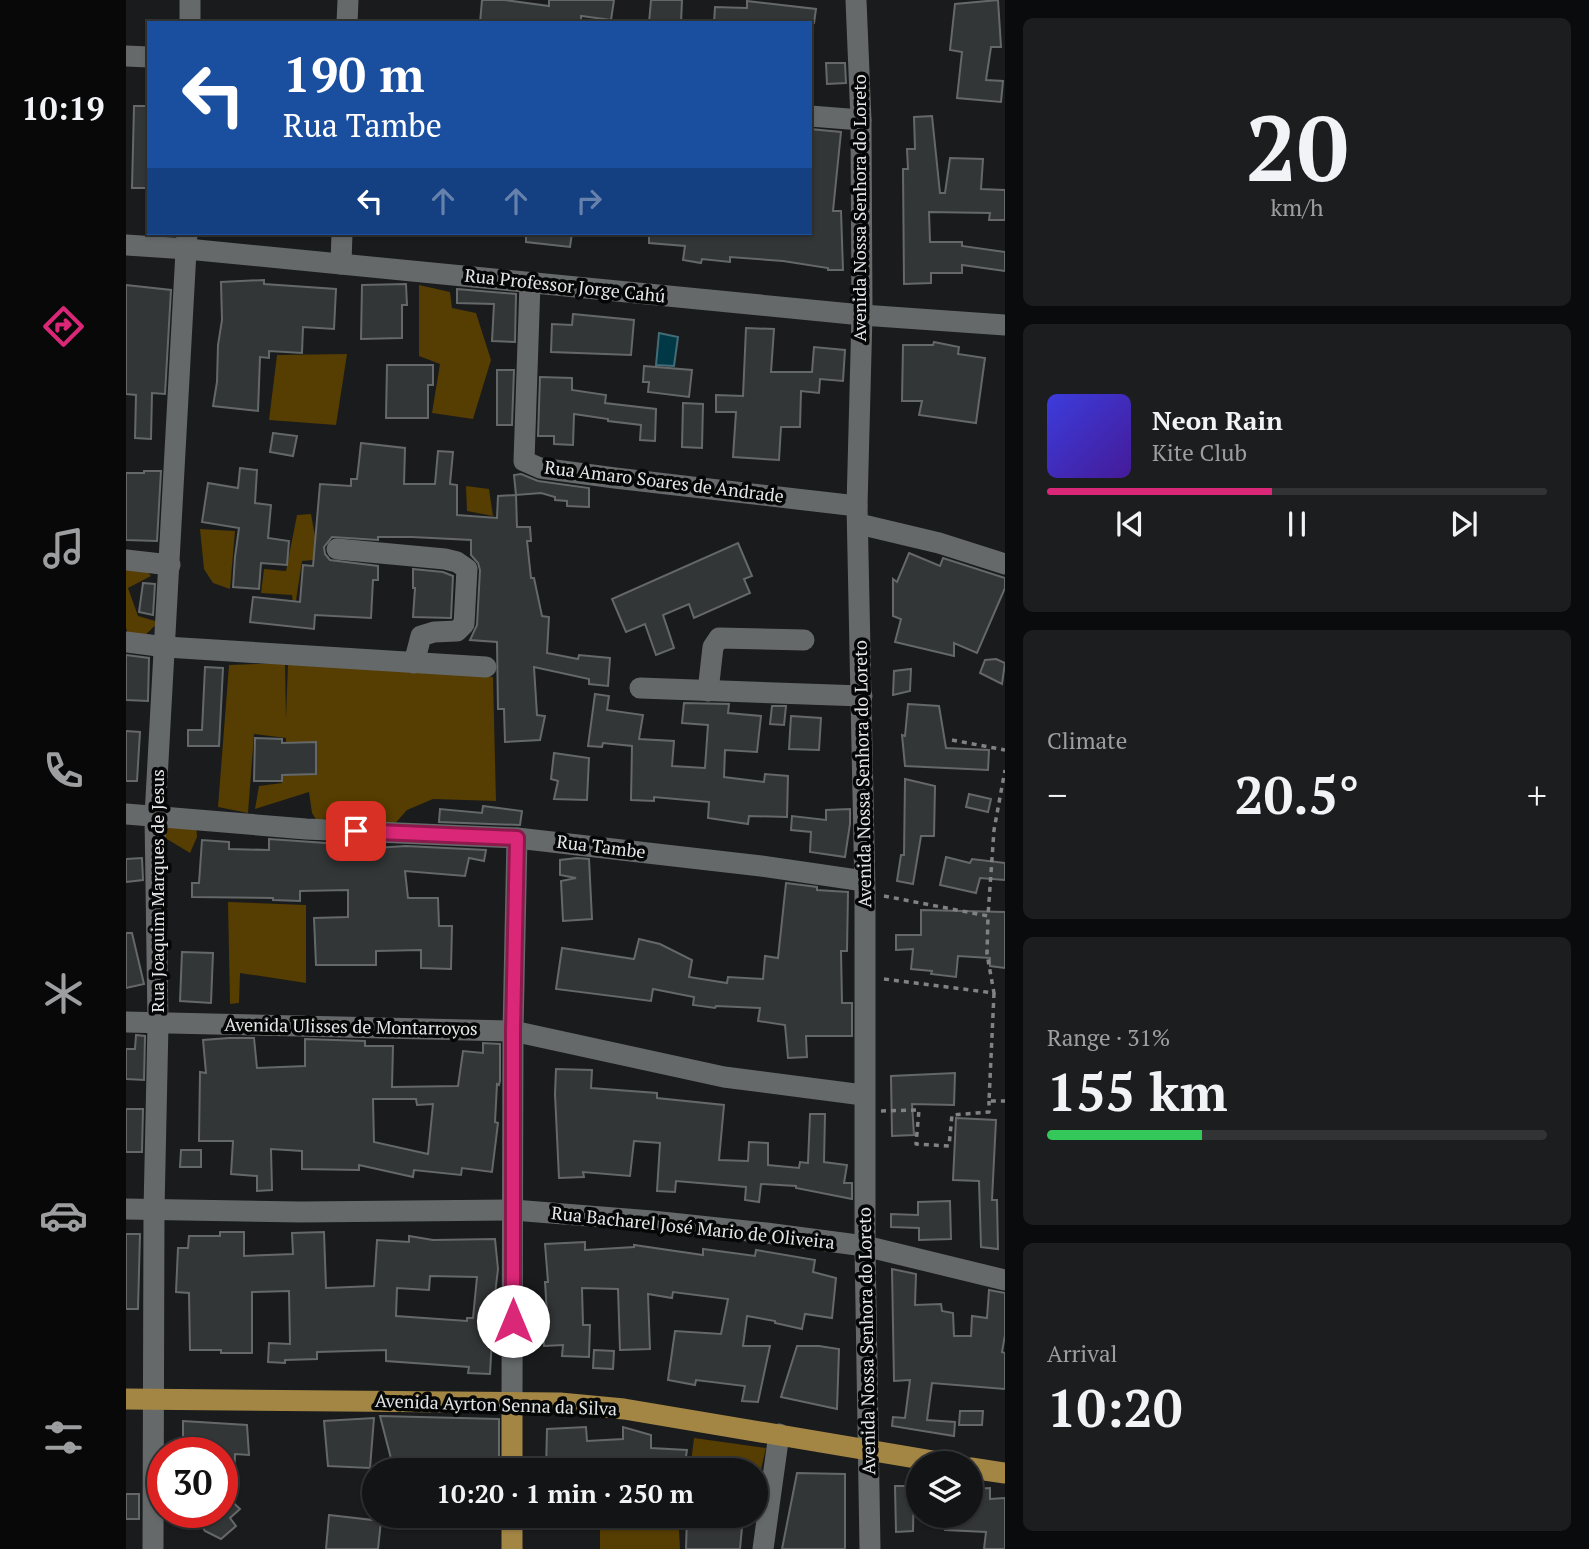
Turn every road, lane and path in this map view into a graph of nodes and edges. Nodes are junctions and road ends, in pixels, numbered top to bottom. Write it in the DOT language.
graph roads {
  1 [pos="190,0"];
  2 [pos="348,0"];
  3 [pos="856,0"];
  4 [pos="190,21"];
  5 [pos="347,21"];
  6 [pos="126,56"];
  7 [pos="147,57"];
  8 [pos="812,116"];
  9 [pos="861,120"];
  10 [pos="342,235"];
  11 [pos="187,241"];
  12 [pos="126,245"];
  13 [pos="341,264"];
  14 [pos="530,283"];
  15 [pos="862,315"];
  16 [pos="1004,325"];
  17 [pos="858,515"];
  18 [pos="337,549"];
  19 [pos="126,560"];
  20 [pos="1004,564"];
  21 [pos="170,565"];
  22 [pos="804,639"];
  23 [pos="126,642"];
  24 [pos="166,647"];
  25 [pos="414,663"];
  26 [pos="486,667"];
  27 [pos="640,688"];
  28 [pos="708,691"];
  29 [pos="862,696"];
  30 [pos="952,740"];
  31 [pos="1004,750"];
  32 [pos="1004,770"];
  33 [pos="126,814"];
  34 [pos="155,816"];
  35 [pos="517,838"];
  36 [pos="864,886"];
  37 [pos="988,916"];
  38 [pos="864,977"];
  39 [pos="994,993"];
  40 [pos="126,1022"];
  41 [pos="158,1024"];
  42 [pos="513,1031"];
  43 [pos="989,1101"];
  44 [pos="1004,1101"];
  45 [pos="863,1103"];
  46 [pos="126,1209"];
  47 [pos="154,1210"];
  48 [pos="513,1210"];
  49 [pos="865,1246"];
  50 [pos="1004,1280"];
  51 [pos="126,1399"];
  52 [pos="154,1400"];
  53 [pos="512,1403"];
  54 [pos="779,1434"];
  55 [pos="868,1450"];
  56 [pos="906,1456"];
  57 [pos="512,1458"];
  58 [pos="983,1470"];
  59 [pos="1004,1473"];
  60 [pos="512,1528"];
  61 [pos="153,1549"];
  62 [pos="512,1549"];
  63 [pos="763,1549"];
  64 [pos="870,1549"];
  1 -- 4 [label="street"];
  2 -- 5 [label="street"];
  3 -- 9 [label="street, Avenida Nossa Senhora do Loreto"];
  6 -- 7 [label="street"];
  8 -- 9 [label="street"];
  9 -- 15 [label="street, Avenida Nossa Senhora do Loreto"];
  10 -- 13 [label="street"];
  11 -- 12 [label="street, Rua Professor Jorge Cahú"];
  11 -- 13 [label="street, Rua Professor Jorge Cahú"];
  11 -- 21 [label="street, Rua Joaquim Marques de Jesus"];
  13 -- 14 [label="street, Rua Professor Jorge Cahú"];
  14 -- 15 [label="street, Rua Professor Jorge Cahú"];
  14 -- 17 [label="street, Rua Amaro Soares de Andrade"];
  15 -- 16 [label="street, Rua Professor Jorge Cahú"];
  15 -- 17 [label="street, Avenida Nossa Senhora do Loreto"];
  17 -- 20 [label="street, Rua Amaro Soares de Andrade"];
  17 -- 29 [label="street, Avenida Nossa Senhora do Loreto"];
  18 -- 25 [label="street"];
  19 -- 21 [label="street"];
  21 -- 24 [label="street, Rua Joaquim Marques de Jesus"];
  22 -- 28 [label="street"];
  23 -- 24 [label="street"];
  24 -- 25 [label="street"];
  24 -- 34 [label="street, Rua Joaquim Marques de Jesus"];
  25 -- 26 [label="street"];
  27 -- 28 [label="street"];
  28 -- 29 [label="street"];
  29 -- 36 [label="street, Avenida Nossa Senhora do Loreto"];
  30 -- 31 [label="path"];
  32 -- 37 [label="path"];
  33 -- 34 [label="street, Rua Tambe"];
  34 -- 35 [label="street, Rua Tambe"];
  34 -- 41 [label="street, Rua Joaquim Marques de Jesus"];
  35 -- 36 [label="street, Rua Tambe"];
  35 -- 42 [label="street"];
  36 -- 37 [label="path"];
  36 -- 38 [label="street, Avenida Nossa Senhora do Loreto"];
  37 -- 39 [label="path"];
  38 -- 39 [label="path"];
  38 -- 45 [label="street, Avenida Nossa Senhora do Loreto"];
  39 -- 43 [label="path"];
  40 -- 41 [label="street, Avenida Ulisses de Montarroyos"];
  41 -- 42 [label="street, Avenida Ulisses de Montarroyos"];
  41 -- 47 [label="street, Rua Joaquim Marques de Jesus"];
  42 -- 45 [label="street, Avenida Ulisses de Montarroyos"];
  42 -- 48 [label="street"];
  43 -- 44 [label="path"];
  43 -- 45 [label="path"];
  45 -- 49 [label="street, Avenida Nossa Senhora do Loreto"];
  46 -- 47 [label="street, Rua Bacharel José Mario de Oliveira"];
  47 -- 48 [label="street, Rua Bacharel José Mario de Oliveira"];
  47 -- 52 [label="street, Rua Joaquim Marques de Jesus"];
  48 -- 49 [label="street, Rua Bacharel José Mario de Oliveira"];
  48 -- 53 [label="street"];
  49 -- 50 [label="street, Rua Bacharel José Mario de Oliveira"];
  49 -- 55 [label="street, Avenida Nossa Senhora do Loreto"];
  51 -- 52 [label="main road, Avenida Ayrton Senna da Silva"];
  52 -- 53 [label="main road, Avenida Ayrton Senna da Silva"];
  52 -- 61 [label="street, Rua Joaquim Marques de Jesus"];
  53 -- 54 [label="main road, Avenida Ayrton Senna da Silva"];
  53 -- 57 [label="main road"];
  54 -- 55 [label="main road, Avenida Ayrton Senna da Silva"];
  54 -- 63 [label="street"];
  55 -- 56 [label="main road, Avenida Ayrton Senna da Silva"];
  55 -- 64 [label="street, Avenida Nossa Senhora do Loreto"];
  58 -- 59 [label="main road"];
  60 -- 62 [label="main road"];
}
